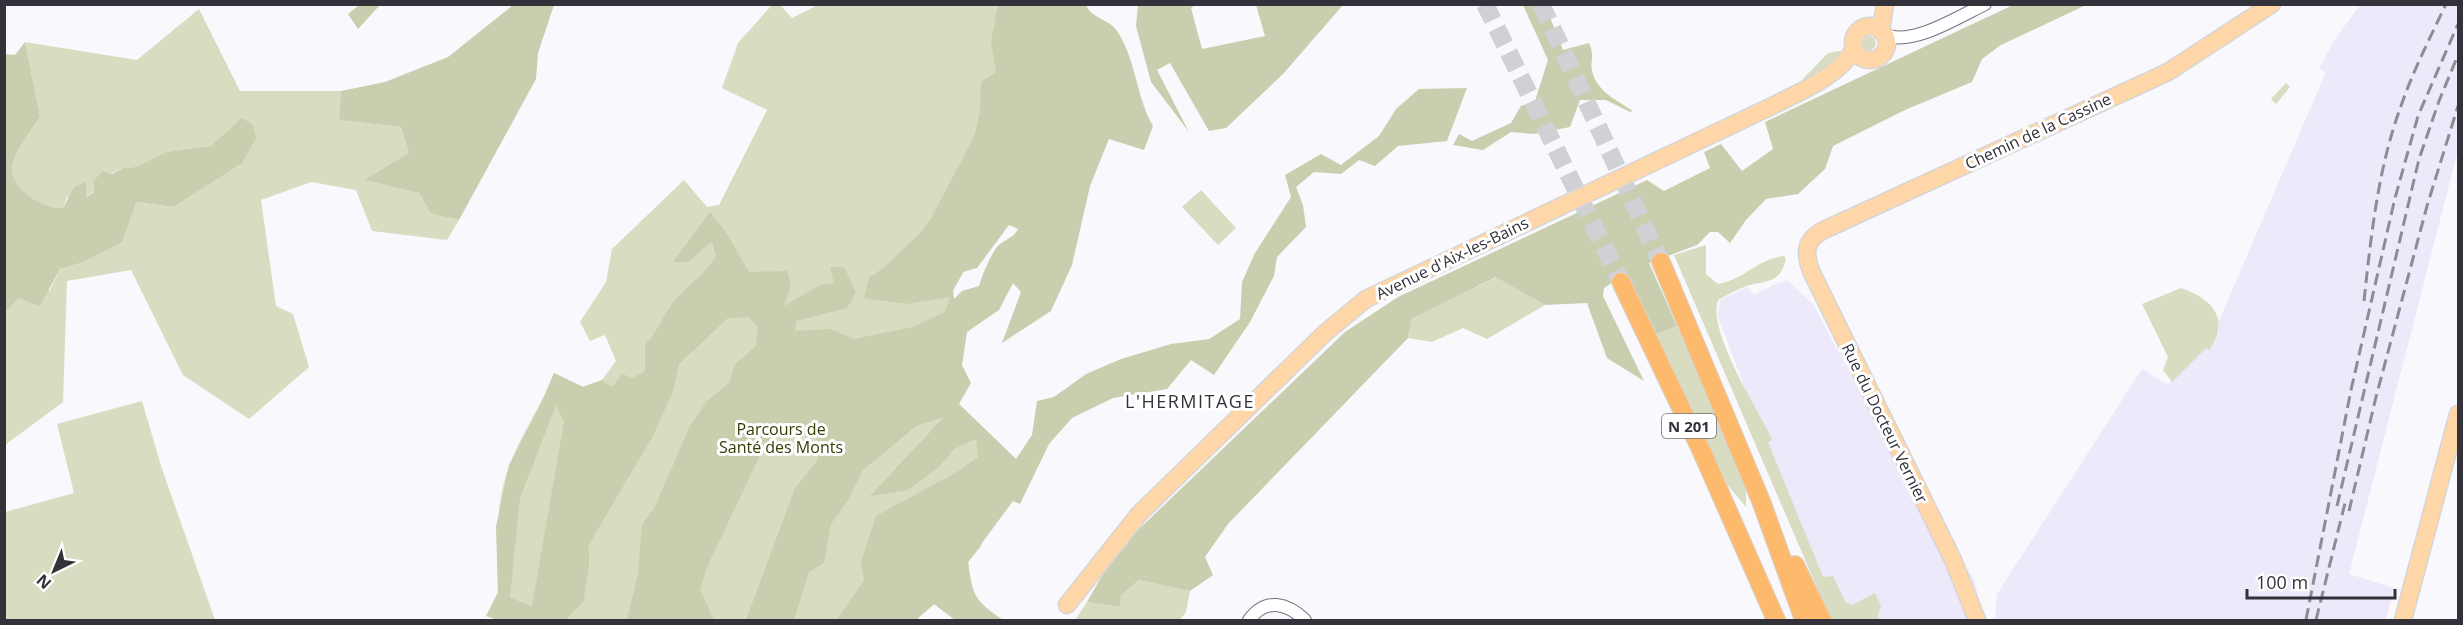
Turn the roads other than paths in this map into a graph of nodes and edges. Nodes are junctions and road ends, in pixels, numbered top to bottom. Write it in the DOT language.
graph roads {
  1 [pos="1879,4"];
  2 [pos="1885,4"];
  3 [pos="1985,4"];
  4 [pos="2272,4"];
  5 [pos="1877,30"];
  6 [pos="1860,54"];
  7 [pos="1806,253"];
  8 [pos="1661,262"];
  9 [pos="1621,282"];
  10 [pos="2458,414"];
  11 [pos="1732,430"];
  12 [pos="1064,613"];
  13 [pos="1249,621"];
  14 [pos="1305,621"];
  15 [pos="1776,621"];
  16 [pos="1804,621"];
  17 [pos="1822,621"];
  18 [pos="1977,621"];
  19 [pos="2403,621"];
  1 -- 5 [label="main road"];
  2 -- 5 [label="main road"];
  3 -- 5 [label="street"];
  4 -- 7 [label="main road, Chemin de la Cassine"];
  5 -- 6 [label="main road"];
  5 -- 6 [label="main road"];
  6 -- 12 [label="main road, Avenue d'Aix-les-Bains"];
  7 -- 18 [label="main road, Rue du Docteur Vernier"];
  8 -- 11 [label="highway, N 201"];
  9 -- 15 [label="highway, N 201"];
  10 -- 19 [label="main road"];
  11 -- 16 [label="highway, N 201"];
  11 -- 17 [label="highway"];
  13 -- 14 [label="street"];
}
